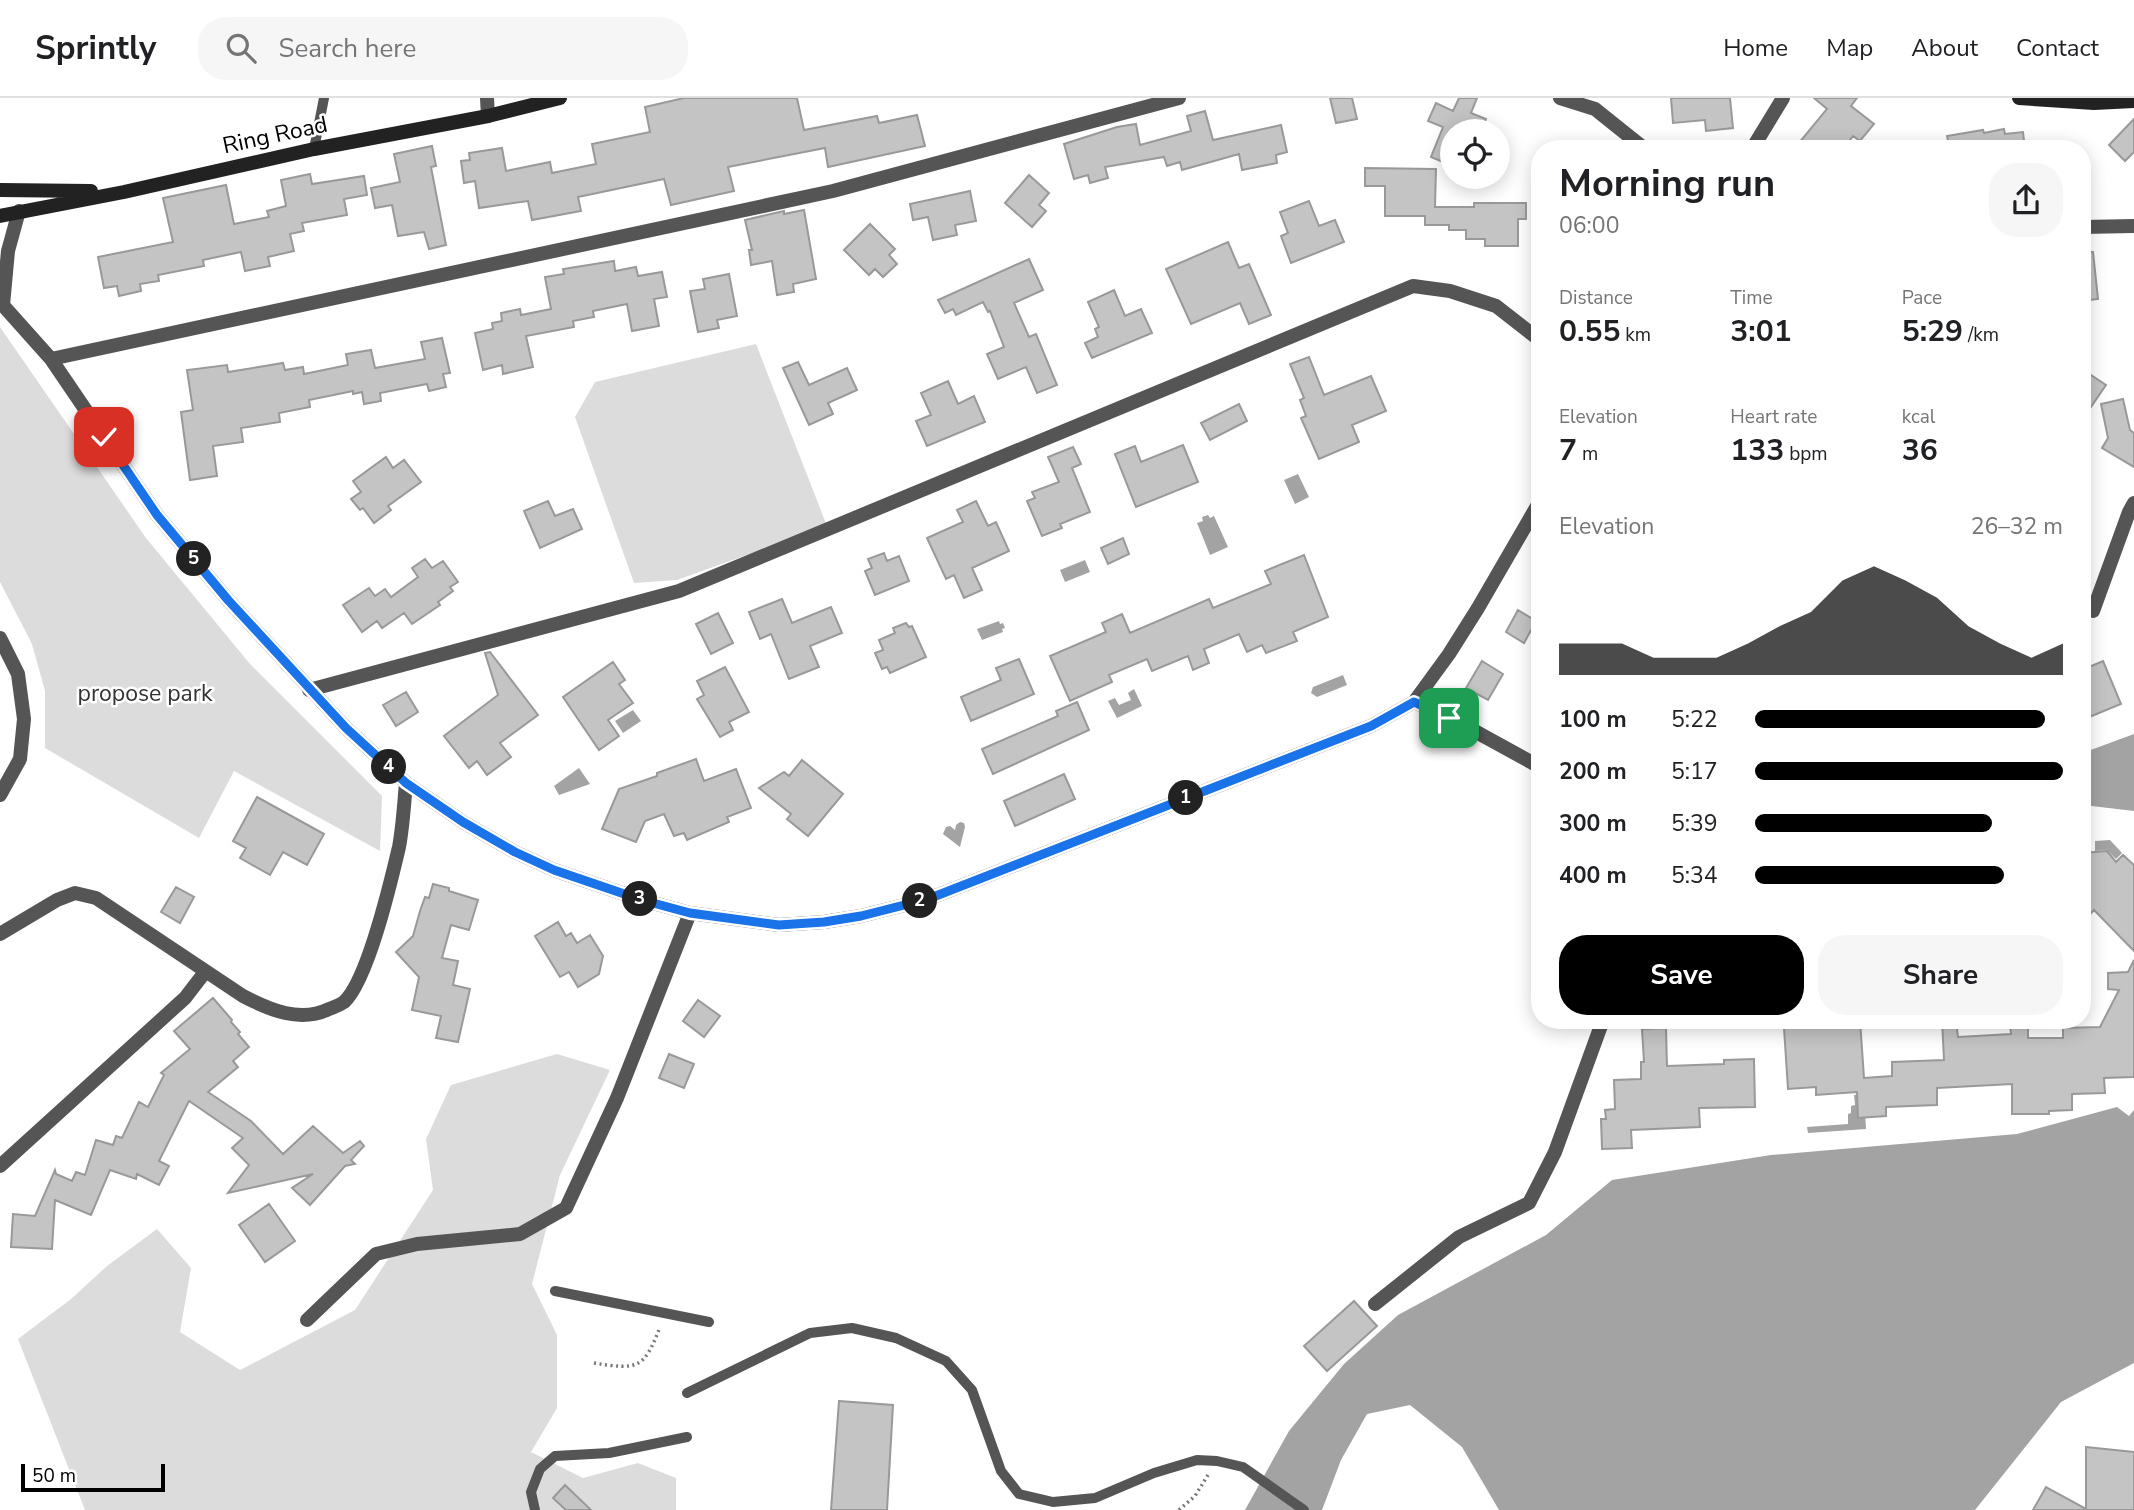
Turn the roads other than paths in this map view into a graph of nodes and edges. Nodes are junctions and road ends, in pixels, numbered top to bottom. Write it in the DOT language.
graph roads {
  1 [pos="324,98"];
  2 [pos="487,98"];
  3 [pos="560,98"];
  4 [pos="1179,98"];
  5 [pos="1560,98"];
  6 [pos="1783,98"];
  7 [pos="2019,98"];
  8 [pos="2134,101"];
  9 [pos="488,116"];
  10 [pos="1634,140"];
  11 [pos="1757,140"];
  12 [pos="314,149"];
  13 [pos="0,190"];
  14 [pos="124,192"];
  15 [pos="19,212"];
  16 [pos="0,216"];
  17 [pos="2134,226"];
  18 [pos="2091,227"];
  19 [pos="1,303"];
  20 [pos="1531,333"];
  21 [pos="51,359"];
  22 [pos="2134,503"];
  23 [pos="1531,517"];
  24 [pos="2093,611"];
  25 [pos="0,638"];
  26 [pos="309,690"];
  27 [pos="1414,702"];
  28 [pos="1531,762"];
  29 [pos="406,783"];
  30 [pos="0,795"];
  31 [pos="690,913"];
  32 [pos="0,934"];
  33 [pos="205,972"];
  34 [pos="1600,1029"];
  35 [pos="0,1166"];
  36 [pos="555,1291"];
  37 [pos="1375,1304"];
  38 [pos="307,1320"];
  39 [pos="709,1322"];
  40 [pos="687,1393"];
  41 [pos="687,1437"];
  42 [pos="535,1510"];
  43 [pos="1304,1510"];
  1 -- 12 [label="lane"];
  2 -- 9 [label="street"];
  3 -- 9 [label="main road, Ring Road"];
  4 -- 21 [label="street"];
  5 -- 10 [label="street"];
  6 -- 11 [label="street"];
  7 -- 8 [label="main road"];
  9 -- 12 [label="main road, Ring Road"];
  12 -- 14 [label="main road, Ring Road"];
  13 -- 14 [label="main road, Ring Road"];
  14 -- 15 [label="main road, Ring Road"];
  15 -- 16 [label="main road, Ring Road"];
  15 -- 19 [label="street"];
  17 -- 18 [label="street"];
  19 -- 21 [label="street"];
  20 -- 26 [label="street"];
  21 -- 26 [label="street"];
  22 -- 24 [label="street"];
  23 -- 27 [label="street"];
  25 -- 30 [label="street"];
  26 -- 29 [label="street"];
  27 -- 28 [label="street"];
  27 -- 31 [label="street"];
  29 -- 31 [label="street"];
  29 -- 33 [label="street"];
  31 -- 38 [label="street"];
  32 -- 33 [label="street"];
  33 -- 35 [label="street"];
  34 -- 37 [label="street"];
  36 -- 39 [label="lane"];
  40 -- 43 [label="lane"];
  41 -- 42 [label="lane"];
}
